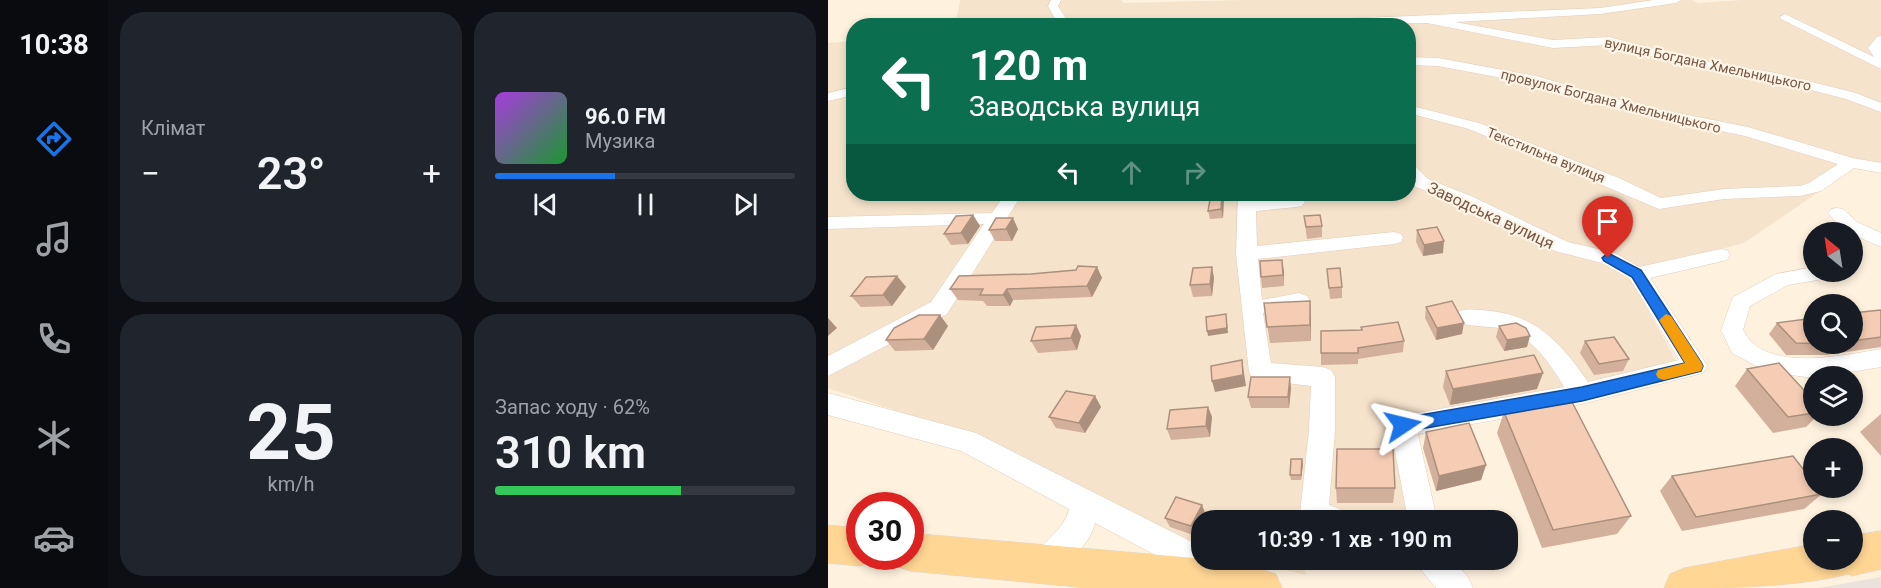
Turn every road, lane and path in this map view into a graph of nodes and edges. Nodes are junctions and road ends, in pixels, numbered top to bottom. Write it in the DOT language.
graph roads {
  1 [pos="1056,0"];
  2 [pos="1674,3"];
  3 [pos="1557,14"];
  4 [pos="1785,17"];
  5 [pos="1057,18"];
  6 [pos="1416,20"];
  7 [pos="1427,20"];
  8 [pos="1503,33"];
  9 [pos="1881,40"];
  10 [pos="1881,57"];
  11 [pos="1416,61"];
  12 [pos="1881,65"];
  13 [pos="846,93"];
  14 [pos="828,97"];
  15 [pos="1881,108"];
  16 [pos="1416,111"];
  17 [pos="1851,162"];
  18 [pos="1881,168"];
  19 [pos="1416,170"];
  20 [pos="1009,201"];
  21 [pos="1247,201"];
  22 [pos="1272,201"];
  23 [pos="1296,202"];
  24 [pos="1837,213"];
  25 [pos="998,218"];
  26 [pos="828,223"];
  27 [pos="1394,238"];
  28 [pos="1881,241"];
  29 [pos="1246,254"];
  30 [pos="1720,255"];
  31 [pos="1637,273"];
  32 [pos="1803,276"];
  33 [pos="1299,301"];
  34 [pos="1251,308"];
  35 [pos="1467,317"];
  36 [pos="1881,358"];
  37 [pos="828,367"];
  38 [pos="1582,394"];
  39 [pos="828,404"];
  40 [pos="1084,502"];
  41 [pos="1314,510"];
  42 [pos="1420,510"];
  43 [pos="828,544"];
  44 [pos="846,546"];
  45 [pos="1881,550"];
  46 [pos="924,553"];
  47 [pos="1863,554"];
  48 [pos="1045,564"];
  49 [pos="1803,566"];
  50 [pos="1442,570"];
  51 [pos="1251,585"];
  52 [pos="1457,588"];
  53 [pos="1684,588"];
  1 -- 5 [label="street"];
  2 -- 3 [label="street, вулиця Богдана Хмельницького"];
  3 -- 7 [label="street, вулиця Богдана Хмельницького"];
  3 -- 8 [label="street"];
  4 -- 12 [label="street"];
  6 -- 7 [label="street, вулиця Богдана Хмельницького"];
  7 -- 8 [label="street, вулиця Богдана Хмельницького"];
  8 -- 15 [label="street, вулиця Богдана Хмельницького"];
  9 -- 10 [label="street"];
  11 -- 17 [label="street, провулок Богдана Хмельницького"];
  13 -- 14 [label="street"];
  16 -- 17 [label="street, Текстильна вулиця"];
  17 -- 18 [label="street, провулок Богдана Хмельницького"];
  19 -- 31 [label="street, Заводська вулиця"];
  20 -- 25 [label="street"];
  21 -- 29 [label="street"];
  22 -- 23 [label="street"];
  24 -- 28 [label="street"];
  25 -- 26 [label="street"];
  25 -- 37 [label="street"];
  27 -- 29 [label="street"];
  29 -- 34 [label="street"];
  30 -- 31 [label="street"];
  31 -- 38 [label="street"];
  32 -- 36 [label="street"];
  33 -- 34 [label="street"];
  34 -- 41 [label="street"];
  35 -- 38 [label="street"];
  38 -- 42 [label="street"];
  39 -- 40 [label="street"];
  40 -- 48 [label="street"];
  40 -- 51 [label="street"];
  43 -- 44 [label="main road"];
  45 -- 47 [label="main road"];
  46 -- 48 [label="main road"];
  48 -- 51 [label="main road"];
  49 -- 53 [label="main road"];
  50 -- 52 [label="street"];
}
